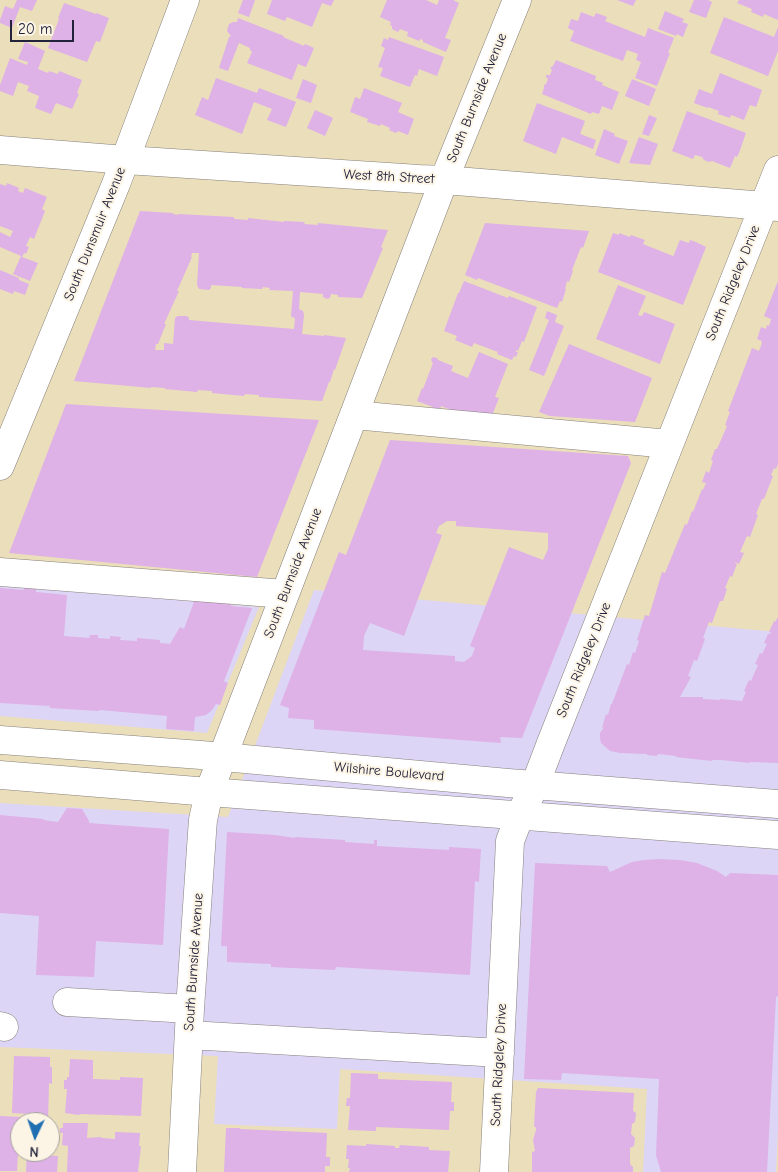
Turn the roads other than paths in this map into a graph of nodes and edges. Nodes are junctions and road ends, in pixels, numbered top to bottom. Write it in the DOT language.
graph roads {
  1 [pos="185,0"];
  2 [pos="517,0"];
  3 [pos="0,150"];
  4 [pos="126,160"];
  5 [pos="778,170"];
  6 [pos="444,180"];
  7 [pos="771,206"];
  8 [pos="354,415"];
  9 [pos="669,444"];
  10 [pos="0,466"];
  11 [pos="0,572"];
  12 [pos="285,594"];
  13 [pos="0,740"];
  14 [pos="222,757"];
  15 [pos="0,775"];
  16 [pos="535,785"];
  17 [pos="208,792"];
  18 [pos="778,804"];
  19 [pos="520,815"];
  20 [pos="778,834"];
  21 [pos="67,1002"];
  22 [pos="190,1022"];
  23 [pos="500,1053"];
  24 [pos="182,1172"];
  25 [pos="494,1172"];
  1 -- 4 [label="street, South Dunsmuir Avenue"];
  2 -- 6 [label="street, South Burnside Avenue"];
  3 -- 4 [label="street, West 8th Street"];
  4 -- 6 [label="street, West 8th Street"];
  4 -- 10 [label="street, South Dunsmuir Avenue"];
  5 -- 7 [label="street, South Ridgeley Drive"];
  6 -- 7 [label="street, West 8th Street"];
  6 -- 8 [label="street, South Burnside Avenue"];
  7 -- 9 [label="street, South Ridgeley Drive"];
  8 -- 9 [label="street"];
  8 -- 12 [label="street, South Burnside Avenue"];
  9 -- 16 [label="street, South Ridgeley Drive"];
  11 -- 12 [label="street"];
  12 -- 14 [label="street, South Burnside Avenue"];
  13 -- 14 [label="street, Wilshire Boulevard"];
  14 -- 16 [label="street, Wilshire Boulevard"];
  14 -- 17 [label="street, South Burnside Avenue"];
  15 -- 17 [label="street"];
  16 -- 18 [label="street, Wilshire Boulevard"];
  16 -- 19 [label="street, South Ridgeley Drive"];
  17 -- 19 [label="street"];
  17 -- 22 [label="street, South Burnside Avenue"];
  19 -- 20 [label="street"];
  19 -- 23 [label="street, South Ridgeley Drive"];
  21 -- 22 [label="street"];
  22 -- 23 [label="street"];
  22 -- 24 [label="street, South Burnside Avenue"];
  23 -- 25 [label="street, South Ridgeley Drive"];
}
